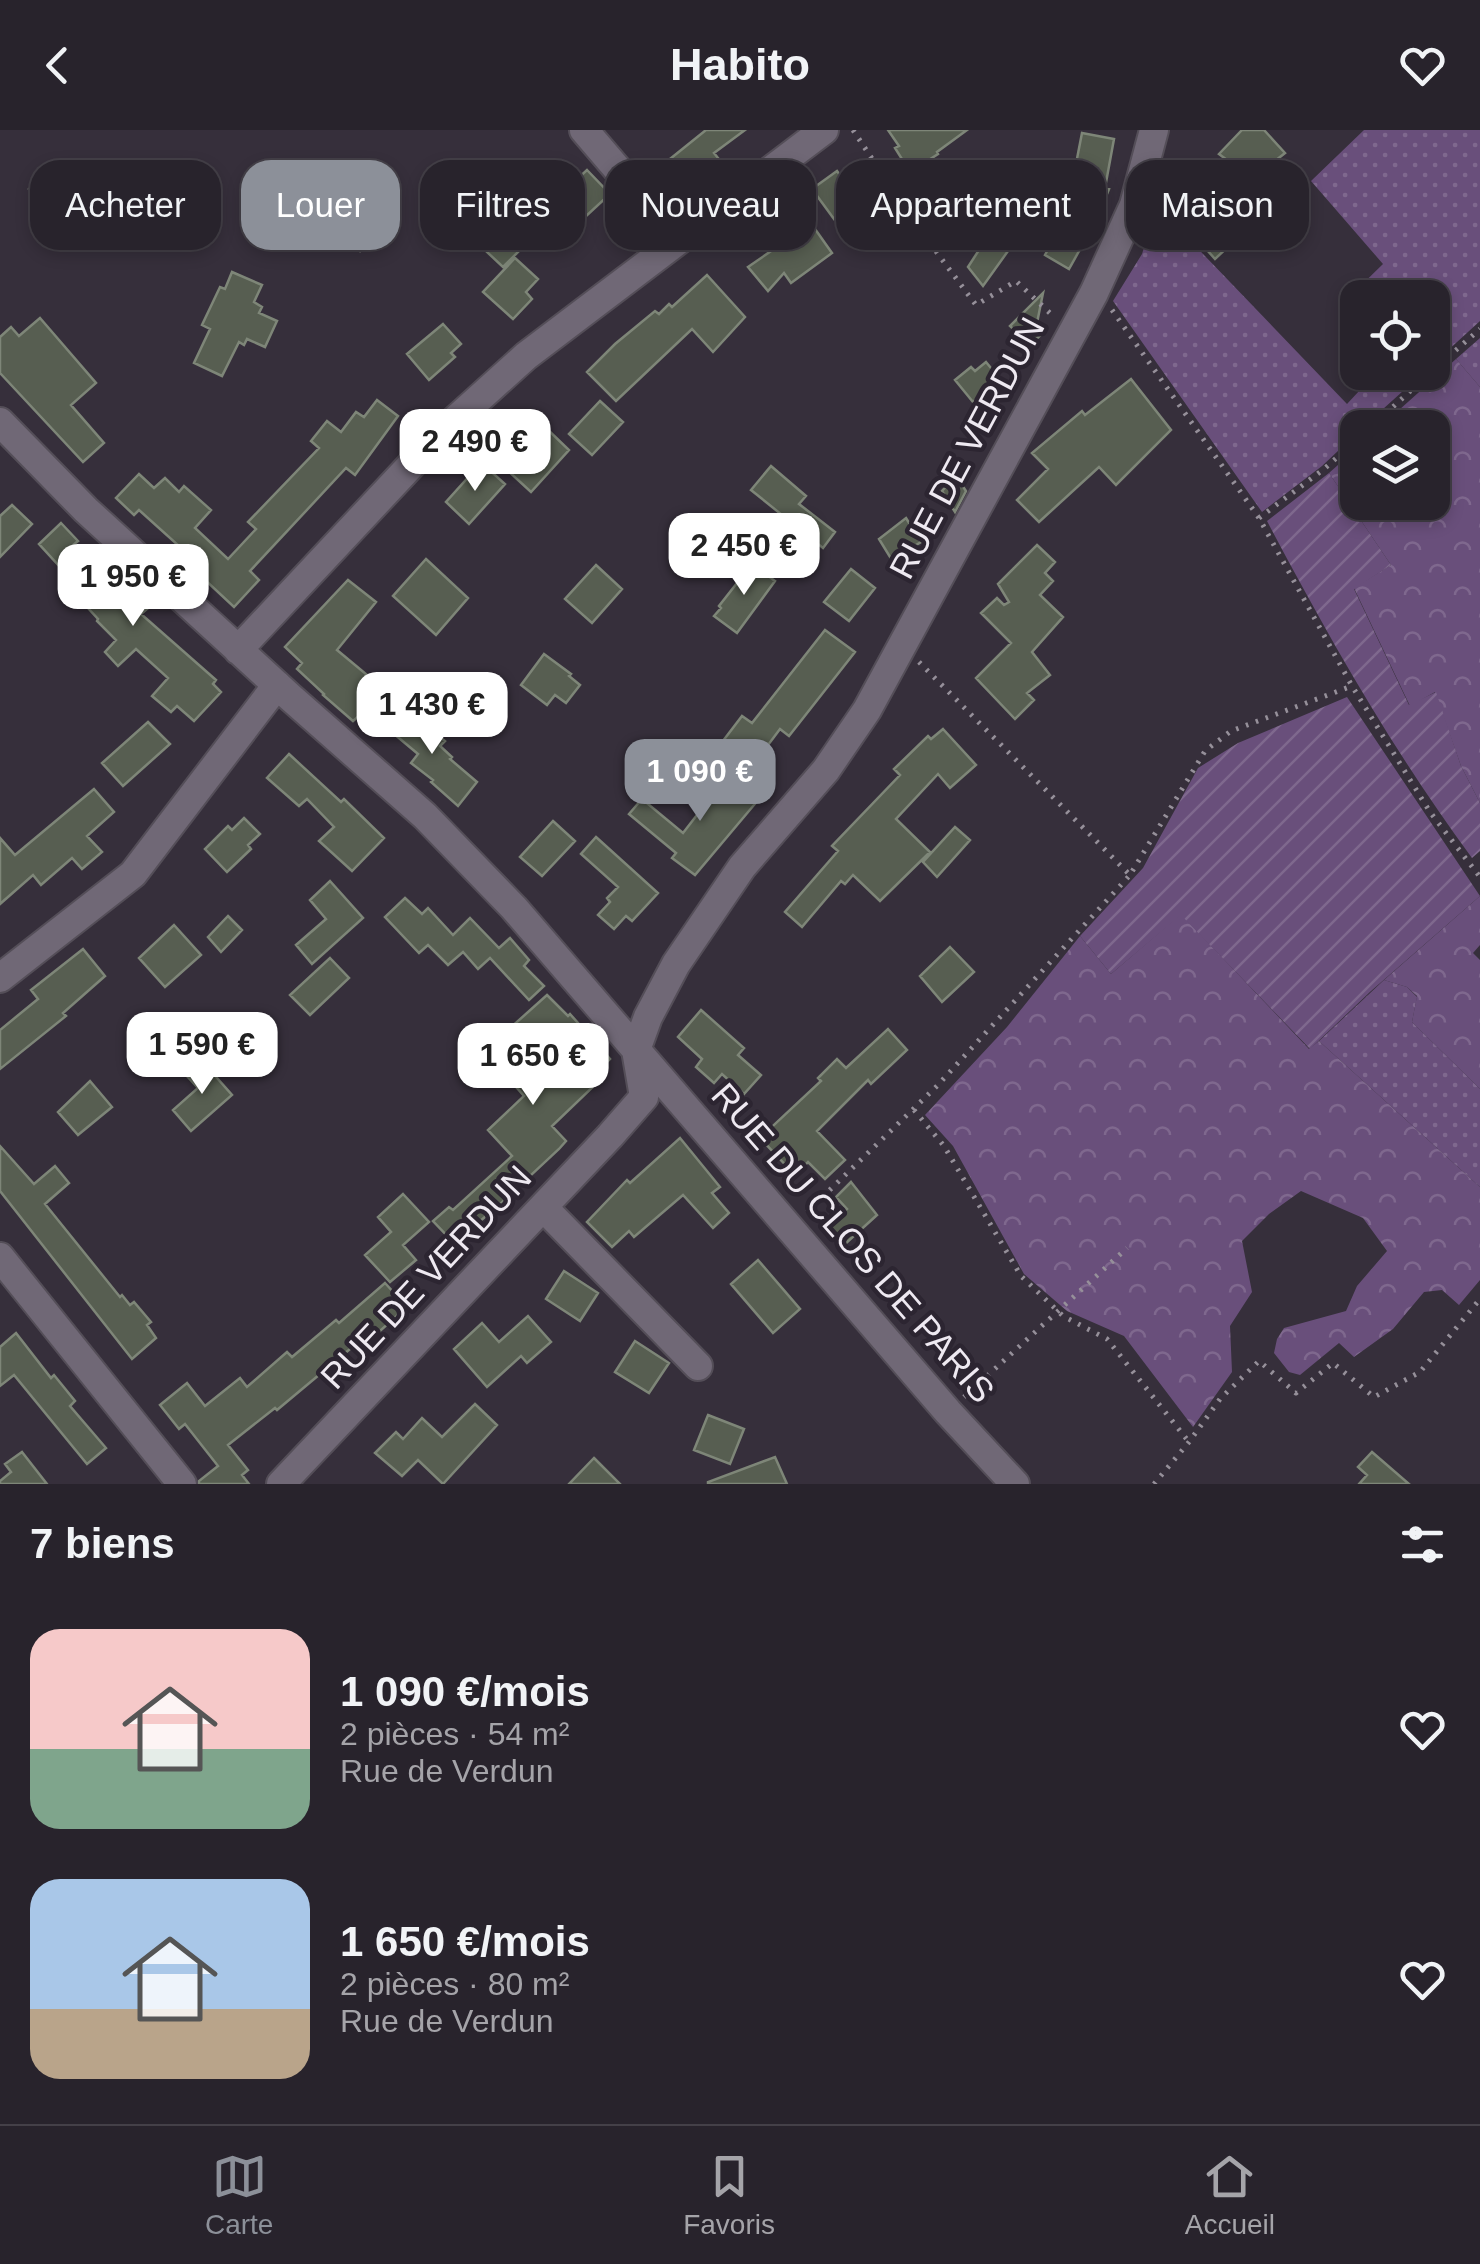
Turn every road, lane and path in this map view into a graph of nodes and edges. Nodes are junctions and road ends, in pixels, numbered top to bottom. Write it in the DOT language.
graph roads {
  1 [pos="584,130"];
  2 [pos="824,130"];
  3 [pos="853,130"];
  4 [pos="1154,130"];
  5 [pos="610,160"];
  6 [pos="784,160"];
  7 [pos="664,250"];
  8 [pos="1094,293"];
  9 [pos="1480,329"];
  10 [pos="1071,333"];
  11 [pos="1450,356"];
  12 [pos="1412,390"];
  13 [pos="1390,410"];
  14 [pos="5,440"];
  15 [pos="1340,455"];
  16 [pos="1259,518"];
  17 [pos="903,646"];
  18 [pos="238,650"];
  19 [pos="277,685"];
  20 [pos="1352,686"];
  21 [pos="1130,875"];
  22 [pos="1480,877"];
  23 [pos="0,978"];
  24 [pos="636,1050"];
  25 [pos="914,1110"];
  26 [pos="544,1207"];
  27 [pos="790,1228"];
  28 [pos="1127,1248"];
  29 [pos="0,1257"];
  30 [pos="1480,1299"];
  31 [pos="1057,1311"];
  32 [pos="698,1366"];
  33 [pos="948,1412"];
  34 [pos="1189,1442"];
  35 [pos="182,1484"];
  36 [pos="281,1484"];
  37 [pos="1016,1484"];
  38 [pos="1154,1484"];
  1 -- 5 [label="street"];
  2 -- 6 [label="street"];
  3 -- 10 [label="path"];
  4 -- 8 [label="street, RUE DE VERDUN"];
  7 -- 18 [label="street"];
  8 -- 10 [label="street, RUE DE VERDUN"];
  8 -- 16 [label="path"];
  9 -- 11 [label="path"];
  10 -- 17 [label="street, RUE DE VERDUN"];
  12 -- 13 [label="path"];
  14 -- 18 [label="street, RUE DU CLOS DE PARIS"];
  15 -- 16 [label="path"];
  16 -- 20 [label="path"];
  17 -- 21 [label="path"];
  17 -- 24 [label="street, RUE DE VERDUN"];
  18 -- 19 [label="street, RUE DU CLOS DE PARIS"];
  19 -- 23 [label="street"];
  19 -- 24 [label="street, RUE DU CLOS DE PARIS"];
  20 -- 21 [label="path"];
  20 -- 22 [label="path"];
  21 -- 25 [label="path"];
  24 -- 26 [label="street, RUE DE VERDUN"];
  24 -- 27 [label="street, RUE DU CLOS DE PARIS"];
  25 -- 27 [label="path"];
  25 -- 31 [label="path"];
  26 -- 32 [label="street"];
  26 -- 36 [label="street, RUE DE VERDUN"];
  27 -- 33 [label="street, RUE DU CLOS DE PARIS"];
  28 -- 31 [label="path"];
  29 -- 35 [label="street"];
  30 -- 34 [label="path"];
  31 -- 33 [label="path"];
  31 -- 34 [label="path"];
  33 -- 37 [label="street, RUE DU CLOS DE PARIS"];
  34 -- 38 [label="path"];
}
